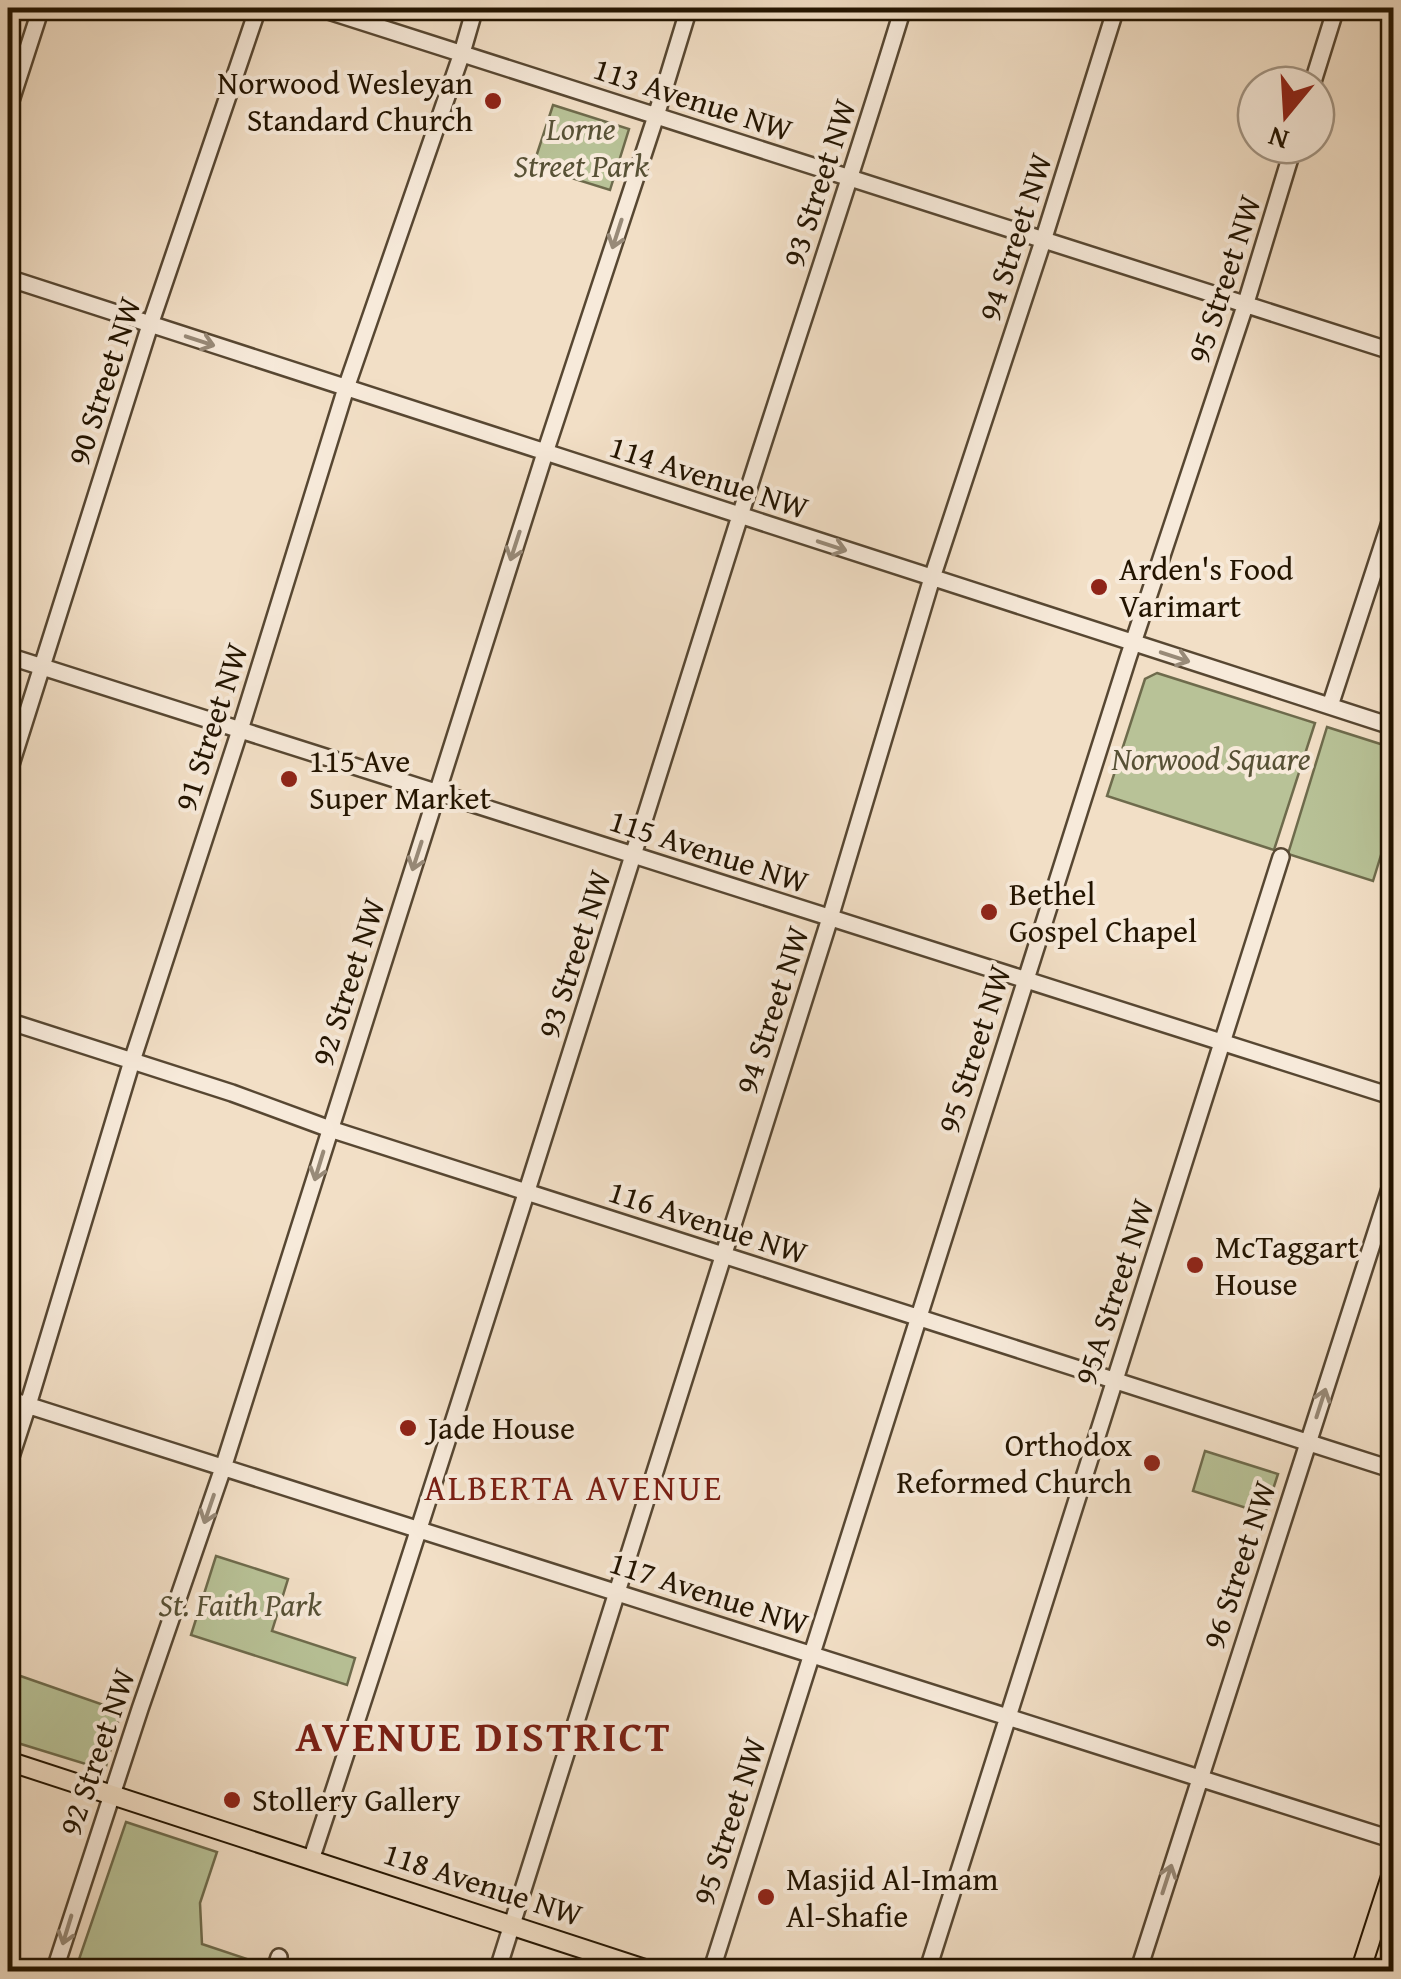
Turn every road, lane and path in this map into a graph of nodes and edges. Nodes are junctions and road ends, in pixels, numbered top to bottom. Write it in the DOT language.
graph roads {
  1 [pos="41,8"];
  2 [pos="258,8"];
  3 [pos="320,8"];
  4 [pos="475,8"];
  5 [pos="689,8"];
  6 [pos="903,8"];
  7 [pos="1116,8"];
  8 [pos="1336,8"];
  9 [pos="462,53"];
  10 [pos="1318,65"];
  11 [pos="8,110"];
  12 [pos="656,116"];
  13 [pos="1288,165"];
  14 [pos="851,179"];
  15 [pos="1044,241"];
  16 [pos="8,278"];
  17 [pos="1245,306"];
  18 [pos="150,325"];
  19 [pos="1394,352"];
  20 [pos="346,388"];
  21 [pos="545,453"];
  22 [pos="1394,510"];
  23 [pos="740,517"];
  24 [pos="932,578"];
  25 [pos="1133,643"];
  26 [pos="8,656"];
  27 [pos="42,667"];
  28 [pos="1330,706"];
  29 [pos="1394,727"];
  30 [pos="240,730"];
  31 [pos="8,774"];
  32 [pos="437,793"];
  33 [pos="634,856"];
  34 [pos="1281,857"];
  35 [pos="830,918"];
  36 [pos="1025,980"];
  37 [pos="8,1021"];
  38 [pos="1222,1043"];
  39 [pos="132,1061"];
  40 [pos="1394,1097"];
  41 [pos="330,1130"];
  42 [pos="1394,1176"];
  43 [pos="526,1192"];
  44 [pos="723,1256"];
  45 [pos="918,1318"];
  46 [pos="1115,1381"];
  47 [pos="8,1399"];
  48 [pos="28,1406"];
  49 [pos="1308,1442"];
  50 [pos="8,1466"];
  51 [pos="223,1468"];
  52 [pos="1394,1470"];
  53 [pos="418,1529"];
  54 [pos="616,1592"];
  55 [pos="811,1654"];
  56 [pos="1008,1717"];
  57 [pos="8,1761"];
  58 [pos="1199,1778"];
  59 [pos="111,1795"];
  60 [pos="1394,1840"];
  61 [pos="311,1860"];
  62 [pos="1394,1868"];
  63 [pos="511,1925"];
  64 [pos="1394,1950"];
  65 [pos="54,1972"];
  66 [pos="497,1972"];
  67 [pos="654,1972"];
  68 [pos="711,1972"];
  69 [pos="927,1972"];
  70 [pos="1138,1972"];
  71 [pos="1360,1972"];
  72 [pos="1387,1972"];
  1 -- 11 [label="street"];
  2 -- 18 [label="street, 90 Street NW"];
  3 -- 9 [label="street, 113 Avenue NW"];
  4 -- 9 [label="street, 91 Street NW"];
  5 -- 12 [label="street, 92 Street NW"];
  6 -- 14 [label="street, 93 Street NW"];
  7 -- 15 [label="street, 94 Street NW"];
  8 -- 10 [label="street"];
  9 -- 12 [label="street, 113 Avenue NW"];
  9 -- 20 [label="street, 91 Street NW"];
  12 -- 14 [label="street, 113 Avenue NW"];
  12 -- 21 [label="street, 92 Street NW, one-way"];
  13 -- 17 [label="street, 95 Street NW"];
  14 -- 15 [label="street, 113 Avenue NW"];
  14 -- 23 [label="street, 93 Street NW"];
  15 -- 17 [label="street, 113 Avenue NW"];
  15 -- 24 [label="street, 94 Street NW"];
  16 -- 18 [label="street, 114 Avenue NW"];
  17 -- 19 [label="street, 113 Avenue NW"];
  17 -- 25 [label="street, 95 Street NW"];
  18 -- 20 [label="street, 114 Avenue NW, one-way"];
  18 -- 27 [label="street, 90 Street NW"];
  20 -- 21 [label="street, 114 Avenue NW"];
  20 -- 30 [label="street, 91 Street NW"];
  21 -- 23 [label="street, 114 Avenue NW"];
  21 -- 32 [label="street, 92 Street NW, one-way"];
  22 -- 28 [label="street"];
  23 -- 24 [label="street, 114 Avenue NW, one-way"];
  23 -- 33 [label="street, 93 Street NW"];
  24 -- 25 [label="street, 114 Avenue NW"];
  24 -- 35 [label="street, 94 Street NW"];
  25 -- 28 [label="street, 114 Avenue NW, one-way"];
  25 -- 36 [label="street, 95 Street NW"];
  26 -- 27 [label="street, 115 Avenue NW"];
  27 -- 30 [label="street, 115 Avenue NW"];
  27 -- 31 [label="street, 90 Street NW"];
  28 -- 29 [label="street, 114 Avenue NW"];
  30 -- 32 [label="street, 115 Avenue NW"];
  30 -- 39 [label="street, 91 Street NW"];
  32 -- 33 [label="street, 115 Avenue NW"];
  32 -- 41 [label="street, 92 Street NW, one-way"];
  33 -- 35 [label="street, 115 Avenue NW"];
  33 -- 43 [label="street, 93 Street NW"];
  34 -- 38 [label="street, 95A Street NW"];
  35 -- 36 [label="street, 115 Avenue NW"];
  35 -- 44 [label="street, 94 Street NW"];
  36 -- 38 [label="street, 115 Avenue NW"];
  36 -- 45 [label="street, 95 Street NW"];
  37 -- 39 [label="street, 116 Avenue NW"];
  38 -- 40 [label="street, 115 Avenue NW"];
  38 -- 46 [label="street, 95A Street NW"];
  39 -- 41 [label="street, 116 Avenue NW"];
  39 -- 48 [label="street, 91 Street NW"];
  41 -- 43 [label="street, 116 Avenue NW"];
  41 -- 51 [label="street, 92 Street NW, one-way"];
  49 -- 42 [label="street, 96 Street NW, one-way"];
  43 -- 44 [label="street, 116 Avenue NW"];
  43 -- 53 [label="street, 93 Street NW"];
  44 -- 45 [label="street, 116 Avenue NW"];
  44 -- 54 [label="street, 94 Street NW"];
  45 -- 46 [label="street, 116 Avenue NW"];
  45 -- 55 [label="street, 95 Street NW"];
  46 -- 49 [label="street, 116 Avenue NW"];
  46 -- 56 [label="street, 95A Street NW"];
  47 -- 48 [label="street, 117 Avenue NW"];
  48 -- 50 [label="street, 91 Street NW"];
  48 -- 51 [label="street, 117 Avenue NW"];
  49 -- 52 [label="street, 116 Avenue NW"];
  49 -- 58 [label="street, 96 Street NW"];
  51 -- 53 [label="street, 117 Avenue NW"];
  51 -- 59 [label="street, 92 Street NW, one-way"];
  53 -- 54 [label="street, 117 Avenue NW"];
  53 -- 61 [label="street, 93 Street NW"];
  54 -- 55 [label="street, 117 Avenue NW"];
  54 -- 63 [label="street, 94 Street NW"];
  55 -- 56 [label="street, 117 Avenue NW"];
  55 -- 68 [label="street, 95 Street NW"];
  56 -- 58 [label="street, 117 Avenue NW"];
  56 -- 69 [label="street, 95A Street NW"];
  57 -- 59 [label="main road, 118 Avenue NW"];
  58 -- 60 [label="street, 117 Avenue NW"];
  70 -- 58 [label="street, 96 Street NW, one-way"];
  59 -- 61 [label="main road, 118 Avenue NW"];
  59 -- 65 [label="street, 92 Street NW, one-way"];
  61 -- 63 [label="main road, 118 Avenue NW"];
  62 -- 71 [label="main road"];
  63 -- 66 [label="street, 94 Street NW"];
  63 -- 67 [label="main road, 118 Avenue NW"];
  64 -- 72 [label="main road"];
}
